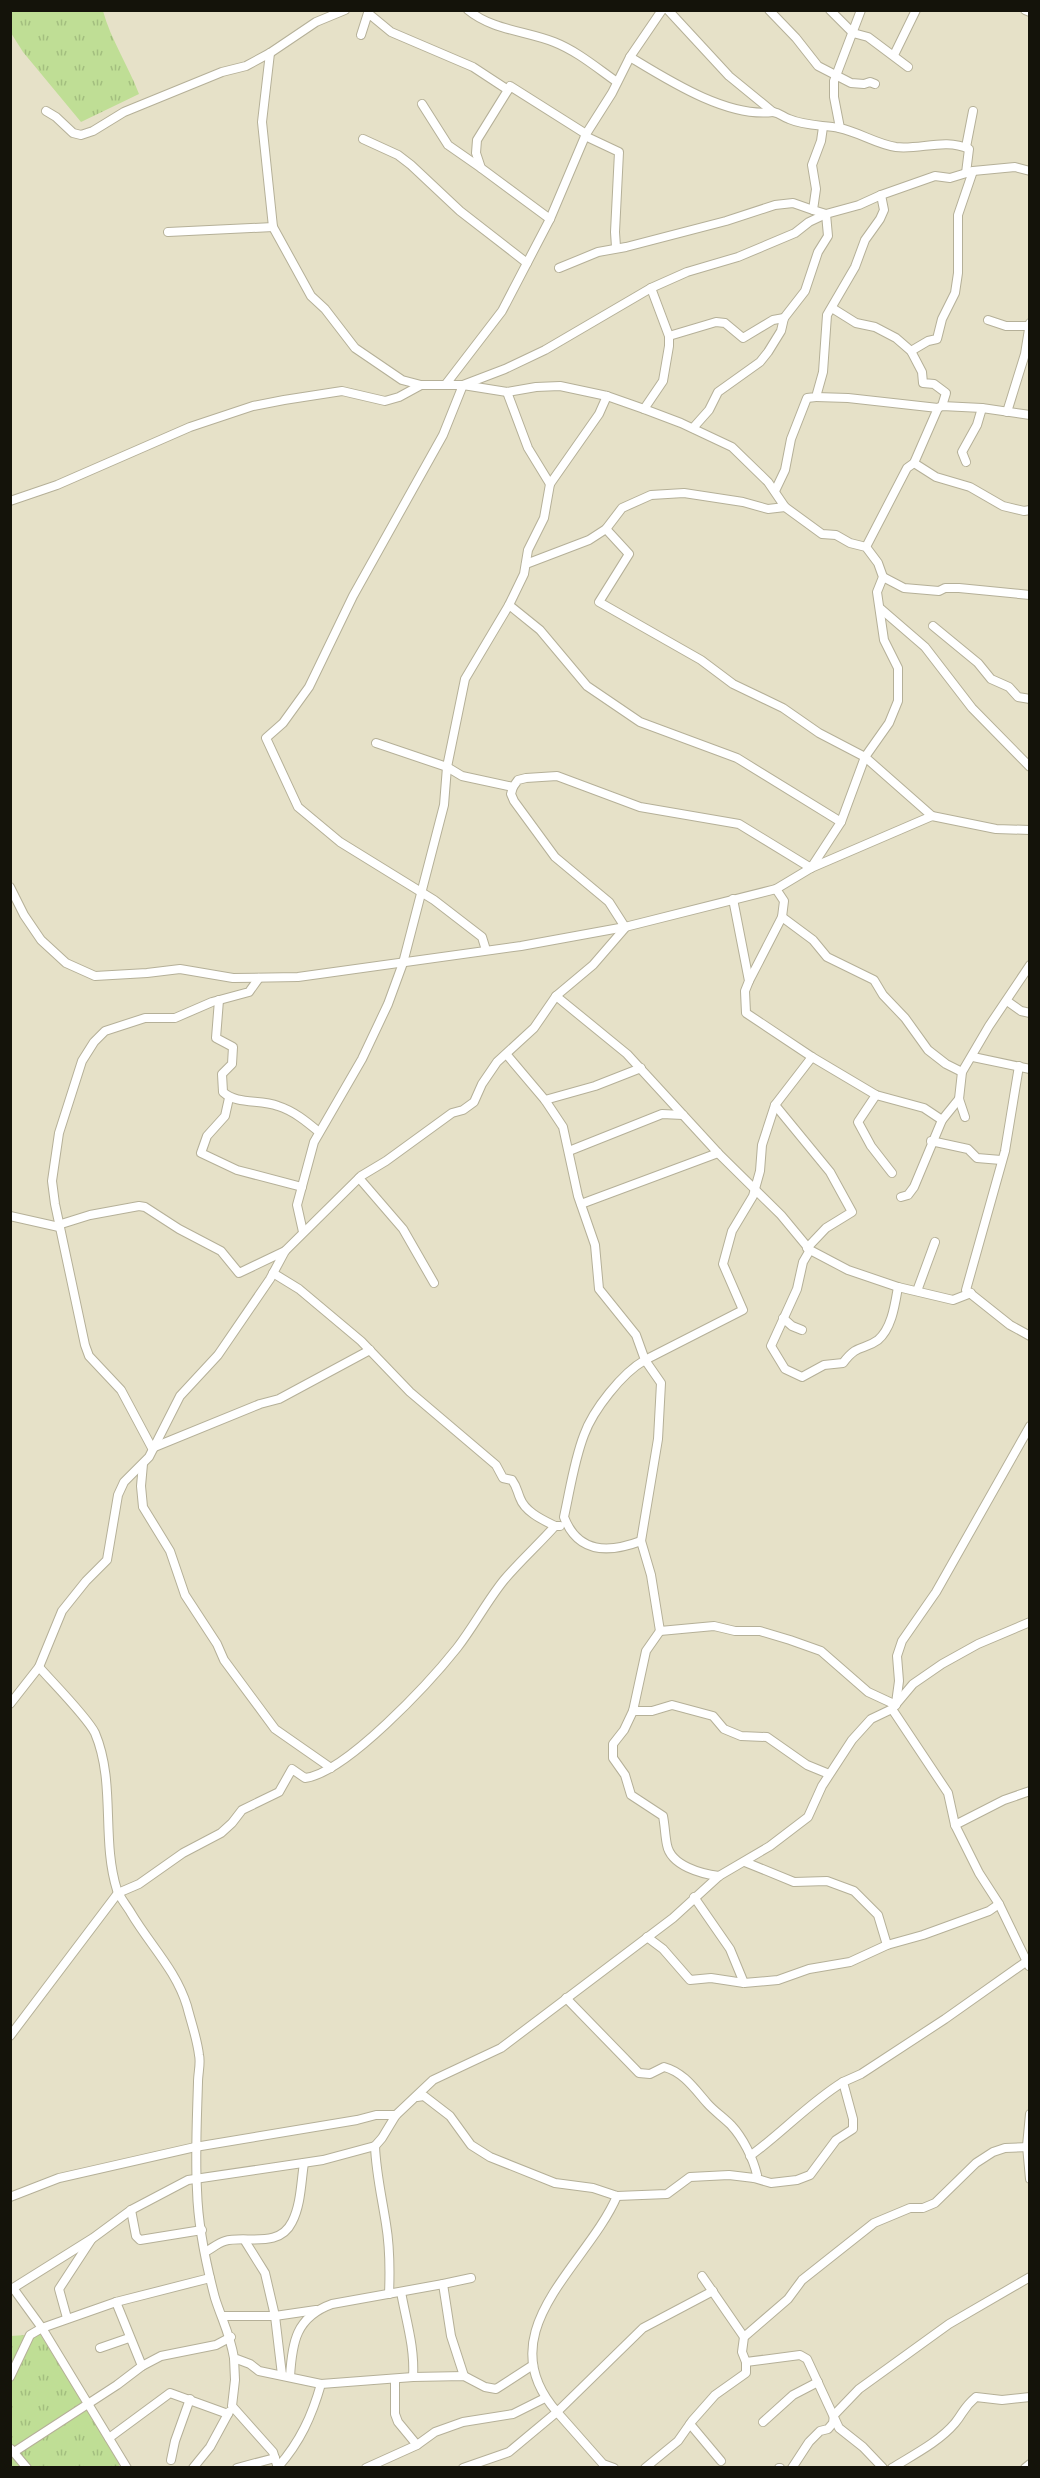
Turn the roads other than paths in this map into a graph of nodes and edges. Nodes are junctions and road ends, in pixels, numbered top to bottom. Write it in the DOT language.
graph roads {
  1 [pos="319,10"];
  2 [pos="345,10"];
  3 [pos="468,10"];
  4 [pos="662,10"];
  5 [pos="668,10"];
  6 [pos="769,10"];
  7 [pos="830,10"];
  8 [pos="861,10"];
  9 [pos="916,10"];
  10 [pos="1025,10"];
  11 [pos="368,11"];
  12 [pos="1029,12"];
  13 [pos="316,22"];
  14 [pos="853,33"];
  15 [pos="361,35"];
  16 [pos="270,53"];
  17 [pos="894,55"];
  18 [pos="630,57"];
  19 [pos="908,67"];
  20 [pos="837,76"];
  21 [pos="617,81"];
  22 [pos="875,84"];
  23 [pos="508,90"];
  24 [pos="422,104"];
  25 [pos="46,111"];
  26 [pos="973,111"];
  27 [pos="773,112"];
  28 [pos="823,127"];
  29 [pos="840,128"];
  30 [pos="585,135"];
  31 [pos="363,139"];
  32 [pos="966,147"];
  33 [pos="481,168"];
  34 [pos="1029,171"];
  35 [pos="970,172"];
  36 [pos="880,195"];
  37 [pos="813,210"];
  38 [pos="826,214"];
  39 [pos="550,219"];
  40 [pos="273,227"];
  41 [pos="168,232"];
  42 [pos="616,247"];
  43 [pos="527,263"];
  44 [pos="559,268"];
  45 [pos="651,288"];
  46 [pos="832,308"];
  47 [pos="784,318"];
  48 [pos="988,320"];
  49 [pos="1029,324"];
  50 [pos="669,336"];
  51 [pos="911,351"];
  52 [pos="446,384"];
  53 [pos="420,385"];
  54 [pos="463,385"];
  55 [pos="507,392"];
  56 [pos="607,396"];
  57 [pos="816,397"];
  58 [pos="940,407"];
  59 [pos="982,408"];
  60 [pos="644,410"];
  61 [pos="1007,412"];
  62 [pos="1029,415"];
  63 [pos="693,428"];
  64 [pos="966,462"];
  65 [pos="914,463"];
  66 [pos="550,484"];
  67 [pos="775,491"];
  68 [pos="10,501"];
  69 [pos="785,507"];
  70 [pos="1029,510"];
  71 [pos="606,529"];
  72 [pos="866,547"];
  73 [pos="526,564"];
  74 [pos="883,577"];
  75 [pos="1029,595"];
  76 [pos="509,605"];
  77 [pos="881,609"];
  78 [pos="933,626"];
  79 [pos="1029,699"];
  80 [pos="376,743"];
  81 [pos="865,757"];
  82 [pos="447,767"];
  83 [pos="1029,767"];
  84 [pos="513,787"];
  85 [pos="932,816"];
  86 [pos="841,822"];
  87 [pos="1029,830"];
  88 [pos="811,868"];
  89 [pos="10,887"];
  90 [pos="777,889"];
  91 [pos="421,890"];
  92 [pos="733,899"];
  93 [pos="782,917"];
  94 [pos="626,927"];
  95 [pos="486,950"];
  96 [pos="403,963"];
  97 [pos="1029,965"];
  98 [pos="258,978"];
  99 [pos="749,981"];
  100 [pos="556,996"];
  101 [pos="219,1000"];
  102 [pos="1007,1001"];
  103 [pos="1029,1013"];
  104 [pos="507,1054"];
  105 [pos="812,1057"];
  106 [pos="973,1057"];
  107 [pos="1019,1066"];
  108 [pos="641,1068"];
  109 [pos="1029,1069"];
  110 [pos="962,1072"];
  111 [pos="876,1095"];
  112 [pos="230,1098"];
  113 [pos="959,1099"];
  114 [pos="545,1100"];
  115 [pos="775,1105"];
  116 [pos="683,1115"];
  117 [pos="965,1117"];
  118 [pos="942,1120"];
  119 [pos="319,1132"];
  120 [pos="932,1141"];
  121 [pos="568,1151"];
  122 [pos="718,1153"];
  123 [pos="1001,1160"];
  124 [pos="892,1173"];
  125 [pos="359,1178"];
  126 [pos="302,1186"];
  127 [pos="755,1189"];
  128 [pos="901,1197"];
  129 [pos="581,1204"];
  130 [pos="10,1216"];
  131 [pos="58,1226"];
  132 [pos="303,1232"];
  133 [pos="934,1242"];
  134 [pos="809,1249"];
  135 [pos="285,1251"];
  136 [pos="273,1273"];
  137 [pos="434,1283"];
  138 [pos="898,1287"];
  139 [pos="917,1291"];
  140 [pos="971,1293"];
  141 [pos="783,1318"];
  142 [pos="802,1330"];
  143 [pos="1029,1336"];
  144 [pos="370,1350"];
  145 [pos="645,1360"];
  146 [pos="1029,1426"];
  147 [pos="152,1448"];
  148 [pos="143,1464"];
  149 [pos="555,1526"];
  150 [pos="641,1541"];
  151 [pos="582,1543"];
  152 [pos="1029,1622"];
  153 [pos="660,1631"];
  154 [pos="39,1667"];
  155 [pos="10,1704"];
  156 [pos="894,1707"];
  157 [pos="633,1711"];
  158 [pos="331,1768"];
  159 [pos="829,1774"];
  160 [pos="1029,1791"];
  161 [pos="955,1825"];
  162 [pos="745,1862"];
  163 [pos="719,1876"];
  164 [pos="118,1893"];
  165 [pos="694,1897"];
  166 [pos="999,1904"];
  167 [pos="647,1937"];
  168 [pos="887,1945"];
  169 [pos="1029,1963"];
  170 [pos="744,1983"];
  171 [pos="566,1998"];
  172 [pos="10,2036"];
  173 [pos="843,2082"];
  174 [pos="415,2098"];
  175 [pos="1029,2114"];
  176 [pos="396,2115"];
  177 [pos="375,2146"];
  178 [pos="195,2147"];
  179 [pos="1028,2147"];
  180 [pos="750,2156"];
  181 [pos="304,2163"];
  182 [pos="198,2178"];
  183 [pos="753,2178"];
  184 [pos="1029,2179"];
  185 [pos="617,2196"];
  186 [pos="10,2197"];
  187 [pos="131,2210"];
  188 [pos="202,2230"];
  189 [pos="93,2238"];
  190 [pos="245,2241"];
  191 [pos="205,2252"];
  192 [pos="702,2276"];
  193 [pos="471,2277"];
  194 [pos="1029,2277"];
  195 [pos="210,2278"];
  196 [pos="442,2284"];
  197 [pos="12,2289"];
  198 [pos="713,2291"];
  199 [pos="401,2292"];
  200 [pos="389,2294"];
  201 [pos="116,2302"];
  202 [pos="316,2310"];
  203 [pos="222,2316"];
  204 [pos="275,2316"];
  205 [pos="67,2318"];
  206 [pos="42,2328"];
  207 [pos="231,2337"];
  208 [pos="744,2337"];
  209 [pos="129,2338"];
  210 [pos="100,2348"];
  211 [pos="234,2358"];
  212 [pos="746,2361"];
  213 [pos="533,2365"];
  214 [pos="141,2366"];
  215 [pos="286,2376"];
  216 [pos="464,2376"];
  217 [pos="10,2377"];
  218 [pos="413,2377"];
  219 [pos="395,2379"];
  220 [pos="818,2382"];
  221 [pos="321,2384"];
  222 [pos="1029,2397"];
  223 [pos="544,2398"];
  224 [pos="190,2399"];
  225 [pos="88,2402"];
  226 [pos="232,2406"];
  227 [pos="557,2412"];
  228 [pos="228,2414"];
  229 [pos="834,2415"];
  230 [pos="763,2422"];
  231 [pos="690,2424"];
  232 [pos="109,2438"];
  233 [pos="417,2445"];
  234 [pos="12,2450"];
  235 [pos="393,2456"];
  236 [pos="171,2460"];
  237 [pos="722,2461"];
  238 [pos="277,2464"];
  239 [pos="1029,2464"];
  240 [pos="602,2466"];
  241 [pos="27,2468"];
  242 [pos="127,2468"];
  243 [pos="193,2468"];
  244 [pos="237,2468"];
  245 [pos="366,2468"];
  246 [pos="391,2468"];
  247 [pos="463,2468"];
  248 [pos="614,2468"];
  249 [pos="645,2468"];
  250 [pos="792,2468"];
  251 [pos="882,2468"];
  252 [pos="892,2468"];
  253 [pos="1025,2468"];
  1 -- 13 [label="street"];
  2 -- 13 [label="street"];
  3 -- 21 [label="street"];
  4 -- 18 [label="street"];
  5 -- 27 [label="street"];
  6 -- 20 [label="street"];
  7 -- 14 [label="street"];
  8 -- 14 [label="street"];
  9 -- 17 [label="street"];
  10 -- 12 [label="street"];
  11 -- 15 [label="street"];
  11 -- 23 [label="street"];
  13 -- 16 [label="street"];
  14 -- 17 [label="street"];
  14 -- 20 [label="street"];
  16 -- 25 [label="street"];
  16 -- 40 [label="street"];
  17 -- 19 [label="street"];
  18 -- 21 [label="street"];
  18 -- 27 [label="street"];
  20 -- 22 [label="street"];
  20 -- 29 [label="street"];
  21 -- 30 [label="street"];
  23 -- 30 [label="street"];
  23 -- 33 [label="street"];
  24 -- 33 [label="street"];
  26 -- 32 [label="street"];
  27 -- 28 [label="street"];
  28 -- 29 [label="street"];
  28 -- 37 [label="street"];
  29 -- 32 [label="street"];
  30 -- 39 [label="street"];
  30 -- 42 [label="street"];
  31 -- 43 [label="street"];
  32 -- 35 [label="street"];
  33 -- 39 [label="street"];
  34 -- 35 [label="street"];
  35 -- 36 [label="street"];
  35 -- 51 [label="street"];
  36 -- 38 [label="street"];
  36 -- 46 [label="street"];
  37 -- 38 [label="street"];
  37 -- 42 [label="street"];
  38 -- 45 [label="street"];
  38 -- 47 [label="street"];
  39 -- 43 [label="street"];
  40 -- 41 [label="street"];
  40 -- 53 [label="street"];
  42 -- 44 [label="street"];
  43 -- 52 [label="street"];
  45 -- 50 [label="street"];
  45 -- 54 [label="street"];
  46 -- 51 [label="street"];
  46 -- 57 [label="street"];
  47 -- 50 [label="street"];
  47 -- 63 [label="street"];
  48 -- 49 [label="street"];
  49 -- 61 [label="street"];
  50 -- 60 [label="street"];
  51 -- 58 [label="street"];
  52 -- 53 [label="street"];
  52 -- 54 [label="street"];
  53 -- 68 [label="street"];
  54 -- 55 [label="street"];
  54 -- 91 [label="street"];
  55 -- 56 [label="street"];
  55 -- 66 [label="street"];
  56 -- 60 [label="street"];
  56 -- 66 [label="street"];
  57 -- 58 [label="street"];
  57 -- 67 [label="street"];
  58 -- 59 [label="street"];
  58 -- 65 [label="street"];
  59 -- 61 [label="street"];
  59 -- 64 [label="street"];
  60 -- 63 [label="street"];
  61 -- 62 [label="street"];
  63 -- 67 [label="street"];
  65 -- 70 [label="street"];
  65 -- 72 [label="street"];
  66 -- 73 [label="street"];
  67 -- 69 [label="street"];
  69 -- 71 [label="street"];
  69 -- 72 [label="street"];
  71 -- 73 [label="street"];
  71 -- 81 [label="street"];
  72 -- 74 [label="street"];
  73 -- 76 [label="street"];
  74 -- 75 [label="street"];
  74 -- 77 [label="street"];
  76 -- 82 [label="street"];
  76 -- 86 [label="street"];
  77 -- 81 [label="street"];
  77 -- 83 [label="street"];
  78 -- 79 [label="street"];
  80 -- 82 [label="street"];
  81 -- 85 [label="street"];
  81 -- 86 [label="street"];
  82 -- 84 [label="street"];
  82 -- 91 [label="street"];
  84 -- 88 [label="street"];
  84 -- 94 [label="street"];
  85 -- 87 [label="street"];
  85 -- 88 [label="street"];
  86 -- 88 [label="street"];
  88 -- 90 [label="street"];
  89 -- 98 [label="street"];
  90 -- 92 [label="street"];
  90 -- 93 [label="street"];
  91 -- 95 [label="street"];
  91 -- 96 [label="street"];
  92 -- 94 [label="street"];
  92 -- 99 [label="street"];
  93 -- 99 [label="street"];
  93 -- 110 [label="street"];
  94 -- 95 [label="street"];
  94 -- 100 [label="street"];
  95 -- 96 [label="street"];
  96 -- 98 [label="street"];
  96 -- 119 [label="street"];
  97 -- 102 [label="street"];
  98 -- 101 [label="street"];
  99 -- 105 [label="street"];
  100 -- 104 [label="street"];
  100 -- 108 [label="street"];
  101 -- 112 [label="street"];
  101 -- 131 [label="street"];
  102 -- 103 [label="street"];
  102 -- 106 [label="street"];
  104 -- 114 [label="street"];
  104 -- 125 [label="street"];
  105 -- 111 [label="street"];
  105 -- 115 [label="street"];
  106 -- 107 [label="street"];
  106 -- 110 [label="street"];
  107 -- 109 [label="street"];
  107 -- 123 [label="street"];
  108 -- 114 [label="street"];
  108 -- 116 [label="street"];
  110 -- 113 [label="street"];
  111 -- 118 [label="street"];
  111 -- 124 [label="street"];
  112 -- 119 [label="street"];
  112 -- 126 [label="street"];
  113 -- 117 [label="street"];
  113 -- 118 [label="street"];
  114 -- 121 [label="street"];
  115 -- 127 [label="street"];
  115 -- 134 [label="street"];
  116 -- 121 [label="street"];
  116 -- 122 [label="street"];
  118 -- 120 [label="street"];
  119 -- 126 [label="street"];
  120 -- 123 [label="street"];
  120 -- 128 [label="street"];
  121 -- 129 [label="street"];
  122 -- 127 [label="street"];
  122 -- 129 [label="street"];
  123 -- 140 [label="street"];
  125 -- 132 [label="street"];
  125 -- 137 [label="street"];
  126 -- 132 [label="street"];
  127 -- 134 [label="street"];
  127 -- 145 [label="street"];
  129 -- 145 [label="street"];
  130 -- 131 [label="street"];
  131 -- 135 [label="street"];
  131 -- 147 [label="street"];
  132 -- 135 [label="street"];
  133 -- 139 [label="street"];
  134 -- 138 [label="street"];
  134 -- 141 [label="street"];
  135 -- 136 [label="street"];
  136 -- 144 [label="street"];
  136 -- 147 [label="street"];
  138 -- 139 [label="street"];
  138 -- 141 [label="street"];
  139 -- 140 [label="street"];
  140 -- 143 [label="street"];
  141 -- 142 [label="street"];
  144 -- 147 [label="street"];
  144 -- 149 [label="street"];
  145 -- 150 [label="street"];
  145 -- 151 [label="street"];
  146 -- 156 [label="street"];
  147 -- 148 [label="street"];
  148 -- 154 [label="street"];
  148 -- 158 [label="street"];
  149 -- 151 [label="street"];
  149 -- 158 [label="street"];
  150 -- 151 [label="street"];
  150 -- 153 [label="street"];
  152 -- 156 [label="street"];
  153 -- 156 [label="street"];
  153 -- 157 [label="street"];
  154 -- 155 [label="street"];
  154 -- 164 [label="street"];
  156 -- 159 [label="street"];
  156 -- 161 [label="street"];
  157 -- 159 [label="street"];
  157 -- 163 [label="street"];
  158 -- 164 [label="street"];
  159 -- 162 [label="street"];
  160 -- 161 [label="street"];
  161 -- 166 [label="street"];
  162 -- 163 [label="street"];
  162 -- 168 [label="street"];
  163 -- 165 [label="street"];
  164 -- 172 [label="street"];
  164 -- 178 [label="street"];
  165 -- 167 [label="street"];
  165 -- 170 [label="street"];
  166 -- 168 [label="street"];
  166 -- 169 [label="street"];
  167 -- 170 [label="street"];
  167 -- 171 [label="street"];
  168 -- 170 [label="street"];
  169 -- 173 [label="street"];
  171 -- 174 [label="street"];
  171 -- 180 [label="street"];
  173 -- 180 [label="street"];
  173 -- 183 [label="street"];
  174 -- 176 [label="street"];
  174 -- 185 [label="street"];
  175 -- 179 [label="street"];
  176 -- 177 [label="street"];
  176 -- 178 [label="street"];
  177 -- 181 [label="street"];
  177 -- 200 [label="street"];
  178 -- 182 [label="street"];
  178 -- 186 [label="street"];
  179 -- 184 [label="street"];
  179 -- 208 [label="street"];
  180 -- 183 [label="street"];
  181 -- 182 [label="street"];
  181 -- 190 [label="street"];
  182 -- 187 [label="street"];
  182 -- 188 [label="street"];
  183 -- 185 [label="street"];
  185 -- 213 [label="street"];
  187 -- 188 [label="street"];
  187 -- 189 [label="street"];
  188 -- 191 [label="street"];
  189 -- 197 [label="street"];
  189 -- 205 [label="street"];
  190 -- 191 [label="street"];
  190 -- 204 [label="street"];
  191 -- 195 [label="street"];
  192 -- 198 [label="street"];
  193 -- 196 [label="street"];
  194 -- 229 [label="street"];
  195 -- 201 [label="street"];
  195 -- 203 [label="street"];
  196 -- 199 [label="street"];
  196 -- 216 [label="street"];
  197 -- 206 [label="street"];
  198 -- 208 [label="street"];
  198 -- 227 [label="street"];
  199 -- 200 [label="street"];
  199 -- 218 [label="street"];
  200 -- 202 [label="street"];
  201 -- 205 [label="street"];
  201 -- 209 [label="street"];
  202 -- 204 [label="street"];
  202 -- 215 [label="street"];
  203 -- 204 [label="street"];
  203 -- 207 [label="street"];
  204 -- 215 [label="street"];
  205 -- 206 [label="street"];
  206 -- 217 [label="street"];
  206 -- 225 [label="street"];
  207 -- 211 [label="street"];
  207 -- 214 [label="street"];
  208 -- 212 [label="street"];
  209 -- 210 [label="street"];
  209 -- 214 [label="street"];
  211 -- 215 [label="street"];
  211 -- 226 [label="street"];
  212 -- 220 [label="street"];
  212 -- 231 [label="street"];
  213 -- 216 [label="street"];
  213 -- 223 [label="street"];
  214 -- 225 [label="street"];
  215 -- 221 [label="street"];
  216 -- 218 [label="street"];
  218 -- 219 [label="street"];
  219 -- 221 [label="street"];
  219 -- 233 [label="street"];
  220 -- 229 [label="street"];
  220 -- 230 [label="street"];
  221 -- 238 [label="street"];
  222 -- 252 [label="street"];
  223 -- 227 [label="street"];
  223 -- 233 [label="street"];
  224 -- 228 [label="street"];
  224 -- 232 [label="street"];
  224 -- 236 [label="street"];
  225 -- 232 [label="street"];
  225 -- 234 [label="street"];
  226 -- 228 [label="street"];
  226 -- 238 [label="street"];
  227 -- 240 [label="street"];
  227 -- 247 [label="street"];
  228 -- 243 [label="street"];
  229 -- 250 [label="street"];
  229 -- 251 [label="street"];
  231 -- 237 [label="street"];
  231 -- 249 [label="street"];
  232 -- 242 [label="street"];
  233 -- 235 [label="street"];
  234 -- 241 [label="street"];
  235 -- 245 [label="street"];
  235 -- 246 [label="street"];
  238 -- 244 [label="street"];
  239 -- 253 [label="street"];
  240 -- 248 [label="street"];
}
